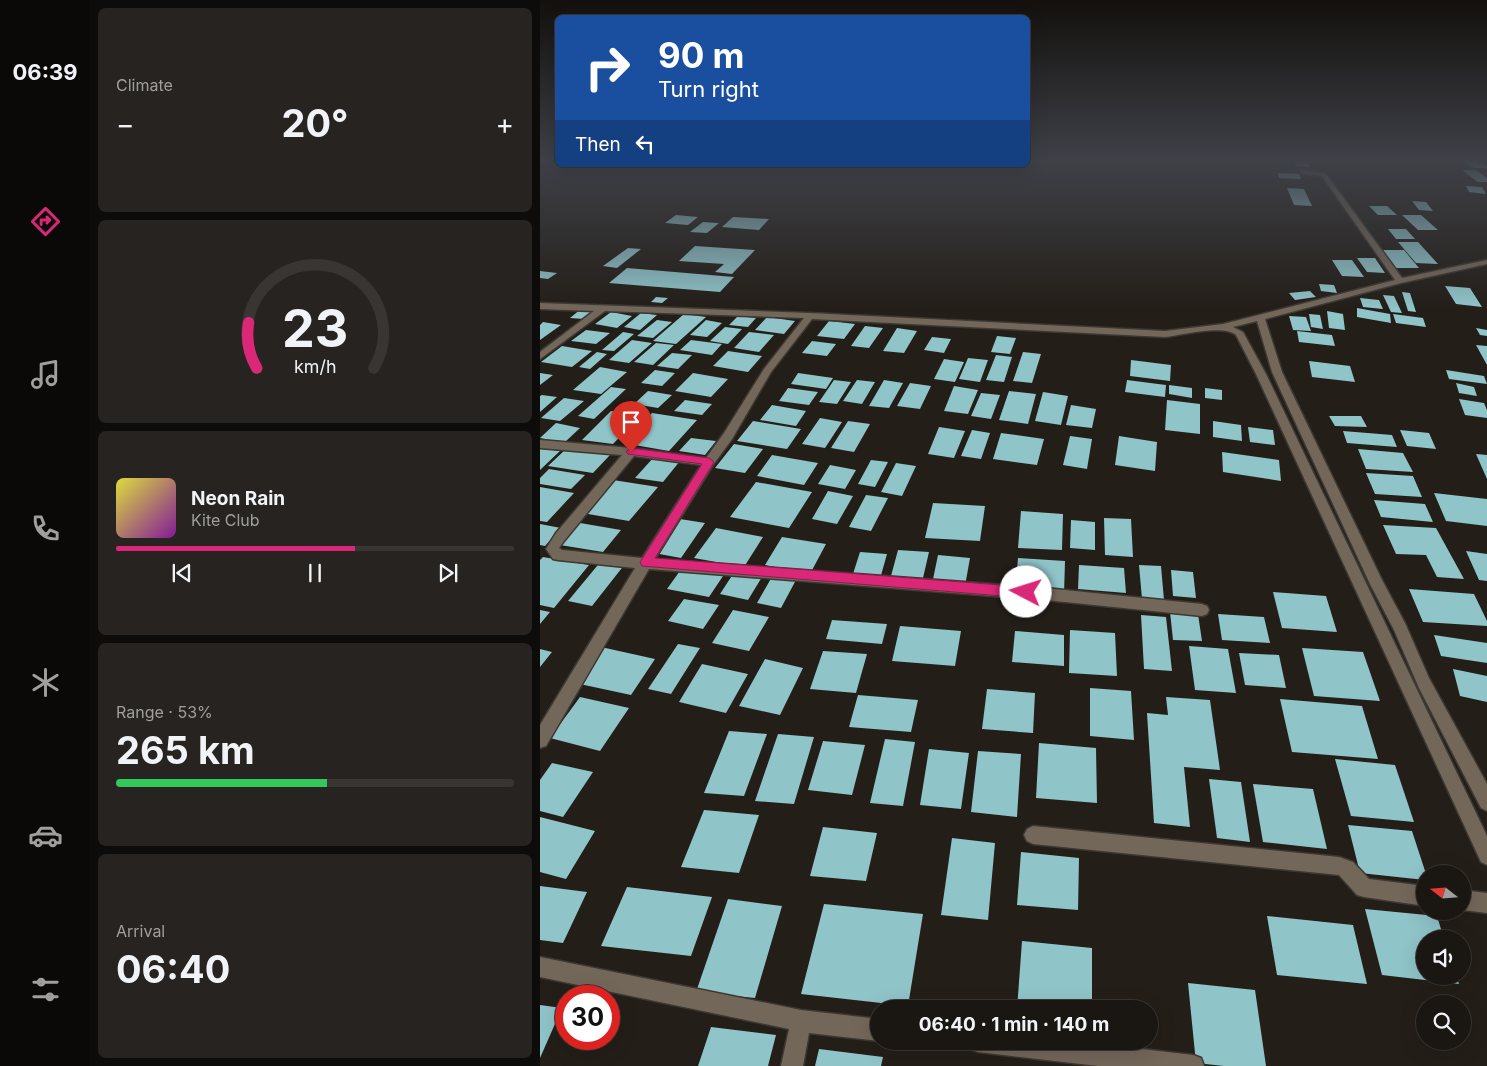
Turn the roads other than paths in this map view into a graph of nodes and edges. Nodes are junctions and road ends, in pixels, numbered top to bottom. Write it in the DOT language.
graph roads {
  1 [pos="1349,210"];
  2 [pos="1487,262"];
  3 [pos="1400,281"];
  4 [pos="540,306"];
  5 [pos="603,308"];
  6 [pos="810,316"];
  7 [pos="1256,318"];
  8 [pos="1224,328"];
  9 [pos="540,356"];
  10 [pos="1269,373"];
  11 [pos="540,444"];
  12 [pos="631,452"];
  13 [pos="709,462"];
  14 [pos="646,562"];
  15 [pos="1202,610"];
  16 [pos="540,740"];
  17 [pos="1487,802"];
  18 [pos="1033,835"];
  19 [pos="1487,856"];
  20 [pos="1416,895"];
  21 [pos="1471,901"];
  22 [pos="1487,903"];
  23 [pos="540,967"];
  24 [pos="801,1021"];
  25 [pos="870,1029"];
  26 [pos="1055,1050"];
  27 [pos="792,1066"];
  28 [pos="1192,1066"];
  1 -- 3 [label="street"];
  2 -- 3 [label="street"];
  3 -- 7 [label="street"];
  4 -- 5 [label="street"];
  5 -- 6 [label="street"];
  5 -- 9 [label="street"];
  6 -- 8 [label="street"];
  6 -- 13 [label="street"];
  7 -- 8 [label="street"];
  7 -- 10 [label="street"];
  8 -- 10 [label="street"];
  10 -- 17 [label="street"];
  10 -- 19 [label="street"];
  11 -- 12 [label="street"];
  12 -- 13 [label="street"];
  12 -- 14 [label="street"];
  13 -- 14 [label="street"];
  14 -- 15 [label="street"];
  14 -- 16 [label="street"];
  18 -- 20 [label="street"];
  21 -- 22 [label="street"];
  23 -- 24 [label="street"];
  24 -- 25 [label="street"];
  24 -- 27 [label="street"];
  26 -- 28 [label="street"];
}
